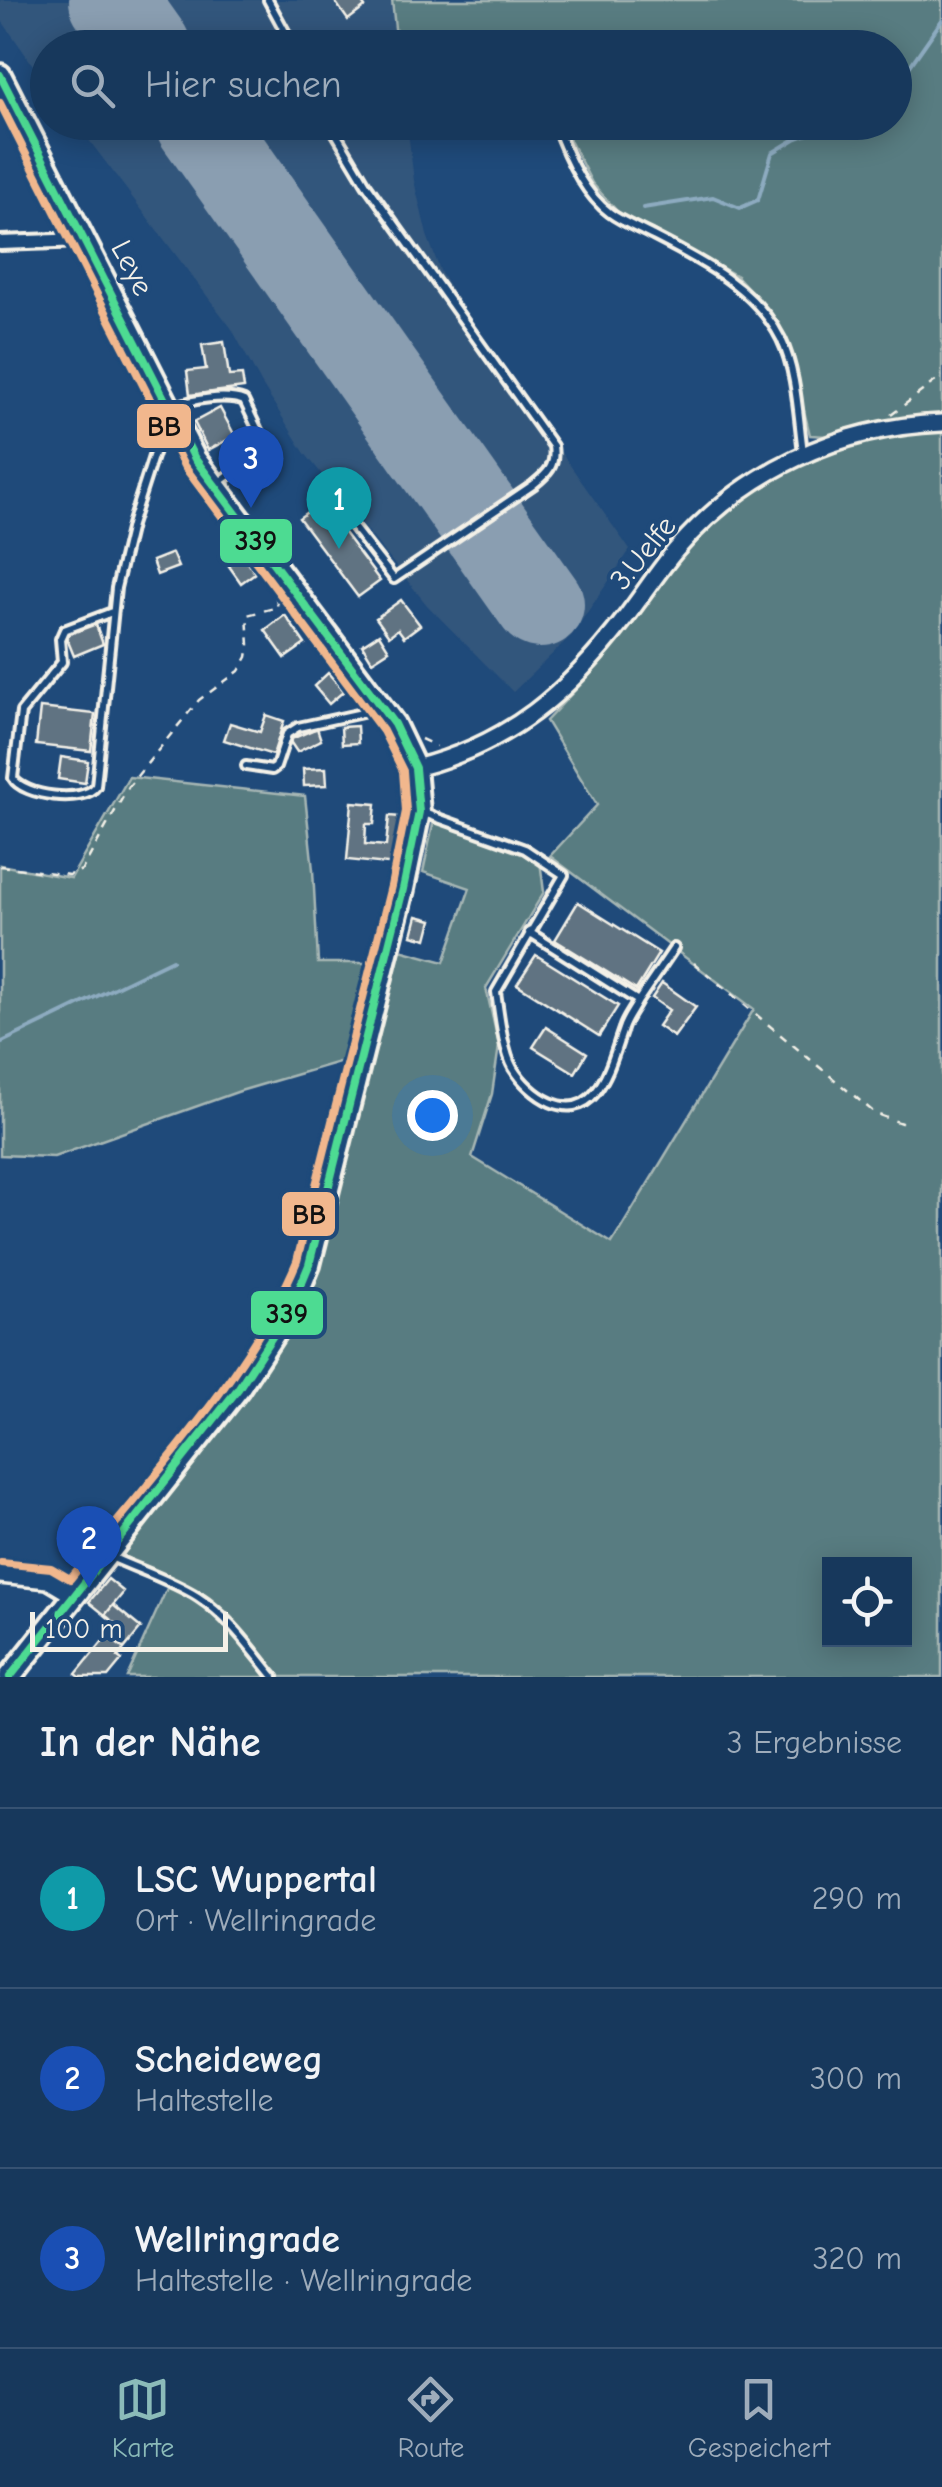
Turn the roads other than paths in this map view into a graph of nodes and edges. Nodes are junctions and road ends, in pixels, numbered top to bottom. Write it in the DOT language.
graph roads {
  1 [pos="268,0"];
  2 [pos="284,30"];
  3 [pos="0,74"];
  4 [pos="30,133"];
  5 [pos="33,140"];
  6 [pos="339,140"];
  7 [pos="564,140"];
  8 [pos="84,240"];
  9 [pos="0,243"];
  10 [pos="168,410"];
  11 [pos="942,423"];
  12 [pos="803,454"];
  13 [pos="214,486"];
  14 [pos="332,500"];
  15 [pos="112,612"];
  16 [pos="382,707"];
  17 [pos="246,766"];
  18 [pos="415,768"];
  19 [pos="420,812"];
  20 [pos="529,932"];
  21 [pos="674,948"];
  22 [pos="638,1001"];
  23 [pos="105,1554"];
  24 [pos="0,1575"];
  25 [pos="73,1595"];
  26 [pos="10,1677"];
  27 [pos="274,1677"];
  1 -- 2 [label="lane"];
  3 -- 4 [label="main road, Leye"];
  5 -- 8 [label="main road, Leye"];
  6 -- 14 [label="lane"];
  7 -- 12 [label="lane"];
  8 -- 9 [label="street"];
  8 -- 10 [label="main road, Leye"];
  10 -- 13 [label="main road, Leye"];
  10 -- 13 [label="lane"];
  10 -- 15 [label="lane"];
  11 -- 12 [label="street, 3.Uelfe"];
  12 -- 18 [label="street, 3.Uelfe"];
  13 -- 16 [label="main road, Leye"];
  15 -- 15 [label="lane"];
  16 -- 17 [label="lane"];
  16 -- 18 [label="main road, Leye"];
  18 -- 19 [label="main road, Leye"];
  19 -- 20 [label="lane"];
  19 -- 23 [label="main road, Leye"];
  20 -- 22 [label="lane"];
  20 -- 22 [label="lane"];
  21 -- 22 [label="lane"];
  23 -- 25 [label="main road, Leye"];
  23 -- 27 [label="lane"];
  24 -- 25 [label="street"];
  25 -- 26 [label="main road, Leye"];
}
